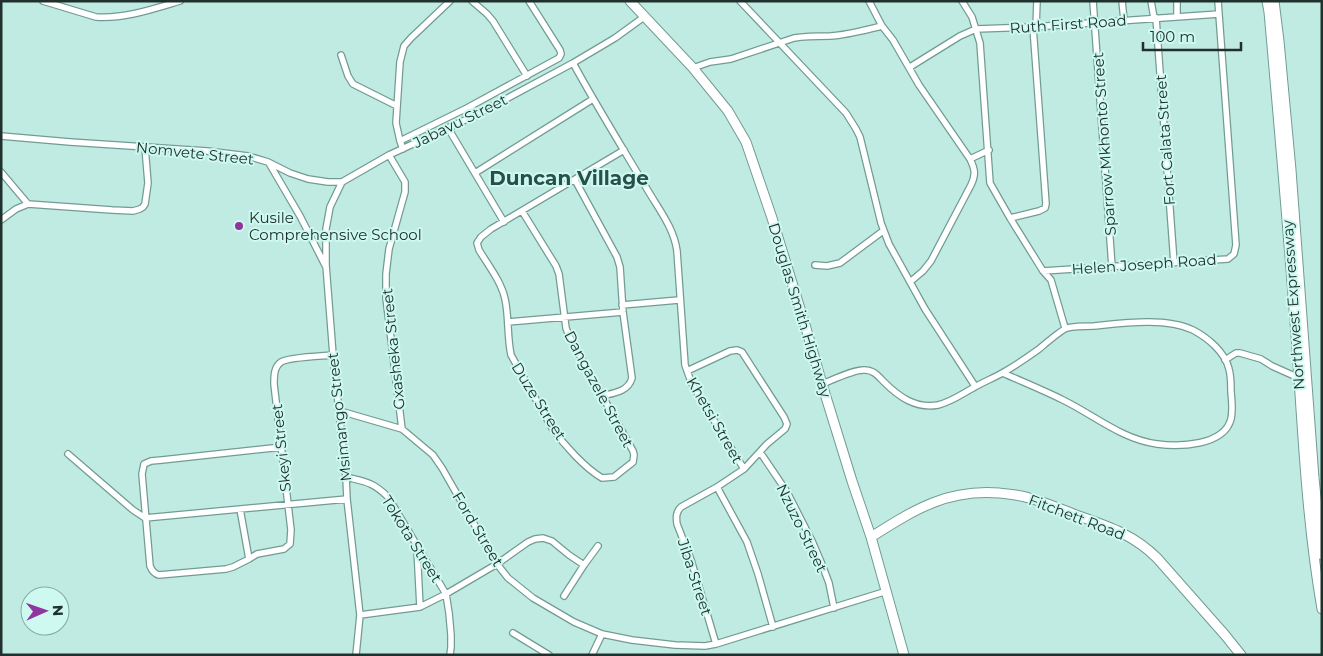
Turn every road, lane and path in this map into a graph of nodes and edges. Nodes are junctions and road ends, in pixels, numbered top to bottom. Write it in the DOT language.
graph roads {
  1 [pos="43,1"];
  2 [pos="180,1"];
  3 [pos="450,1"];
  4 [pos="472,1"];
  5 [pos="529,1"];
  6 [pos="630,1"];
  7 [pos="740,1"];
  8 [pos="869,1"];
  9 [pos="962,1"];
  10 [pos="1037,1"];
  11 [pos="1093,1"];
  12 [pos="1122,1"];
  13 [pos="1151,1"];
  14 [pos="1177,1"];
  15 [pos="1218,1"];
  16 [pos="1266,1"];
  17 [pos="1274,1"];
  18 [pos="1219,14"];
  19 [pos="1177,16"];
  20 [pos="644,17"];
  21 [pos="1155,18"];
  22 [pos="1124,20"];
  23 [pos="1095,22"];
  24 [pos="882,26"];
  25 [pos="1035,27"];
  26 [pos="976,29"];
  27 [pos="779,42"];
  28 [pos="341,55"];
  29 [pos="573,63"];
  30 [pos="910,67"];
  31 [pos="693,68"];
  32 [pos="527,76"];
  33 [pos="593,99"];
  34 [pos="397,106"];
  35 [pos="448,128"];
  36 [pos="1,136"];
  37 [pos="400,141"];
  38 [pos="145,147"];
  39 [pos="403,149"];
  40 [pos="624,150"];
  41 [pos="988,150"];
  42 [pos="389,155"];
  43 [pos="970,159"];
  44 [pos="268,162"];
  45 [pos="1,172"];
  46 [pos="475,173"];
  47 [pos="575,180"];
  48 [pos="342,182"];
  49 [pos="28,204"];
  50 [pos="522,211"];
  51 [pos="1010,218"];
  52 [pos="1,220"];
  53 [pos="504,222"];
  54 [pos="883,231"];
  55 [pos="1174,263"];
  56 [pos="815,265"];
  57 [pos="1112,266"];
  58 [pos="326,267"];
  59 [pos="1043,271"];
  60 [pos="910,282"];
  61 [pos="679,300"];
  62 [pos="622,308"];
  63 [pos="564,317"];
  64 [pos="508,322"];
  65 [pos="1065,328"];
  66 [pos="333,355"];
  67 [pos="1226,360"];
  68 [pos="687,371"];
  69 [pos="1003,373"];
  70 [pos="1299,378"];
  71 [pos="822,384"];
  72 [pos="975,386"];
  73 [pos="602,396"];
  74 [pos="340,411"];
  75 [pos="402,429"];
  76 [pos="282,447"];
  77 [pos="760,452"];
  78 [pos="68,454"];
  79 [pos="744,469"];
  80 [pos="346,477"];
  81 [pos="614,478"];
  82 [pos="717,487"];
  83 [pos="347,499"];
  84 [pos="287,504"];
  85 [pos="240,509"];
  86 [pos="145,518"];
  87 [pos="871,537"];
  88 [pos="416,546"];
  89 [pos="598,546"];
  90 [pos="1322,555"];
  91 [pos="249,558"];
  92 [pos="497,564"];
  93 [pos="584,564"];
  94 [pos="887,591"];
  95 [pos="446,594"];
  96 [pos="564,596"];
  97 [pos="420,606"];
  98 [pos="834,608"];
  99 [pos="1322,609"];
  100 [pos="360,615"];
  101 [pos="774,627"];
  102 [pos="512,633"];
  103 [pos="602,634"];
  104 [pos="716,644"];
  105 [pos="356,655"];
  106 [pos="450,655"];
  107 [pos="549,655"];
  108 [pos="592,655"];
  109 [pos="904,655"];
  110 [pos="1241,655"];
  1 -- 2 [label="street"];
  3 -- 34 [label="street"];
  4 -- 32 [label="street"];
  5 -- 32 [label="street"];
  6 -- 20 [label="main road, Douglas Smith Highway"];
  7 -- 27 [label="street"];
  8 -- 24 [label="street"];
  9 -- 26 [label="street"];
  10 -- 25 [label="street"];
  11 -- 23 [label="street, Sparrow Mkhonto Street"];
  12 -- 22 [label="street"];
  13 -- 21 [label="street, Fort Calata Street"];
  14 -- 19 [label="street"];
  15 -- 18 [label="street"];
  16 -- 70 [label="main road, Northwest Expressway"];
  17 -- 90 [label="main road, Northwest Expressway"];
  18 -- 19 [label="street, Ruth First Road"];
  18 -- 55 [label="street, Helen Joseph Road"];
  19 -- 21 [label="street, Ruth First Road"];
  20 -- 29 [label="street, Jabavu Street"];
  20 -- 31 [label="main road, Douglas Smith Highway"];
  21 -- 22 [label="street, Ruth First Road"];
  21 -- 55 [label="street, Fort Calata Street"];
  22 -- 23 [label="street, Ruth First Road"];
  23 -- 25 [label="street, Ruth First Road"];
  23 -- 57 [label="street, Sparrow Mkhonto Street"];
  24 -- 27 [label="street"];
  24 -- 30 [label="street"];
  25 -- 26 [label="street, Ruth First Road"];
  25 -- 51 [label="street"];
  26 -- 30 [label="street"];
  26 -- 41 [label="street"];
  27 -- 31 [label="street"];
  27 -- 54 [label="street"];
  28 -- 34 [label="street"];
  29 -- 33 [label="street, Khetsi Street"];
  29 -- 35 [label="street, Jabavu Street"];
  30 -- 43 [label="street"];
  31 -- 71 [label="main road, Douglas Smith Highway"];
  32 -- 37 [label="street"];
  33 -- 40 [label="street, Khetsi Street"];
  33 -- 46 [label="street"];
  34 -- 37 [label="street"];
  35 -- 39 [label="street, Jabavu Street"];
  35 -- 46 [label="street"];
  36 -- 38 [label="street, Nomvete Street"];
  37 -- 39 [label="street"];
  38 -- 44 [label="street, Nomvete Street"];
  38 -- 49 [label="street"];
  39 -- 42 [label="street, Jabavu Street"];
  40 -- 47 [label="street"];
  40 -- 61 [label="street, Khetsi Street"];
  41 -- 43 [label="street"];
  41 -- 51 [label="street"];
  42 -- 48 [label="street, Jabavu Street"];
  42 -- 75 [label="street, Gxasheka Street"];
  43 -- 60 [label="street"];
  44 -- 48 [label="street"];
  44 -- 58 [label="street, Nomvete Street"];
  45 -- 49 [label="street"];
  46 -- 53 [label="street"];
  47 -- 50 [label="street"];
  47 -- 62 [label="street"];
  48 -- 58 [label="street, Msimango Street"];
  49 -- 52 [label="street"];
  50 -- 53 [label="street"];
  50 -- 63 [label="street, Dangazele Street"];
  51 -- 59 [label="street"];
  53 -- 64 [label="street, Duze Street"];
  54 -- 56 [label="street"];
  54 -- 60 [label="street"];
  55 -- 57 [label="street, Helen Joseph Road"];
  57 -- 59 [label="street, Helen Joseph Road"];
  58 -- 66 [label="street, Msimango Street"];
  59 -- 65 [label="street"];
  60 -- 72 [label="street"];
  61 -- 62 [label="street"];
  61 -- 68 [label="street, Khetsi Street"];
  62 -- 63 [label="street"];
  62 -- 73 [label="street"];
  63 -- 64 [label="street"];
  63 -- 73 [label="street, Dangazele Street"];
  64 -- 81 [label="street, Duze Street"];
  65 -- 67 [label="street"];
  65 -- 69 [label="street"];
  66 -- 74 [label="street, Msimango Street"];
  66 -- 76 [label="street, Skeyi Street"];
  67 -- 69 [label="street"];
  67 -- 70 [label="street"];
  68 -- 77 [label="street"];
  68 -- 79 [label="street, Khetsi Street"];
  69 -- 72 [label="street"];
  70 -- 99 [label="main road, Northwest Expressway"];
  71 -- 72 [label="street"];
  71 -- 87 [label="main road, Douglas Smith Highway"];
  73 -- 81 [label="street, Dangazele Street"];
  74 -- 75 [label="street, Ford Street"];
  74 -- 80 [label="street, Msimango Street"];
  75 -- 92 [label="street, Ford Street"];
  76 -- 84 [label="street, Skeyi Street"];
  76 -- 86 [label="street"];
  77 -- 79 [label="street"];
  77 -- 98 [label="street, Nzuzo Street"];
  78 -- 86 [label="street"];
  79 -- 82 [label="street"];
  80 -- 83 [label="street, Msimango Street"];
  80 -- 88 [label="street, Tokota Street"];
  82 -- 101 [label="street"];
  82 -- 104 [label="street, Jiba Street"];
  83 -- 84 [label="street"];
  83 -- 100 [label="street, Msimango Street"];
  84 -- 85 [label="street"];
  84 -- 91 [label="street, Skeyi Street"];
  85 -- 86 [label="street"];
  85 -- 91 [label="street"];
  86 -- 91 [label="street"];
  87 -- 94 [label="main road, Douglas Smith Highway"];
  87 -- 110 [label="main road, Fitchett Road"];
  88 -- 95 [label="street, Tokota Street"];
  88 -- 97 [label="street"];
  89 -- 93 [label="street"];
  92 -- 93 [label="street"];
  92 -- 95 [label="street"];
  92 -- 103 [label="street, Ford Street"];
  93 -- 96 [label="street"];
  94 -- 98 [label="street, Ford Street"];
  94 -- 109 [label="main road, Douglas Smith Highway"];
  95 -- 97 [label="street"];
  95 -- 106 [label="street"];
  97 -- 100 [label="street"];
  98 -- 101 [label="street, Ford Street"];
  100 -- 105 [label="street, Msimango Street"];
  101 -- 104 [label="street, Ford Street"];
  102 -- 107 [label="street"];
  103 -- 104 [label="street, Ford Street"];
  103 -- 108 [label="street"];
}
